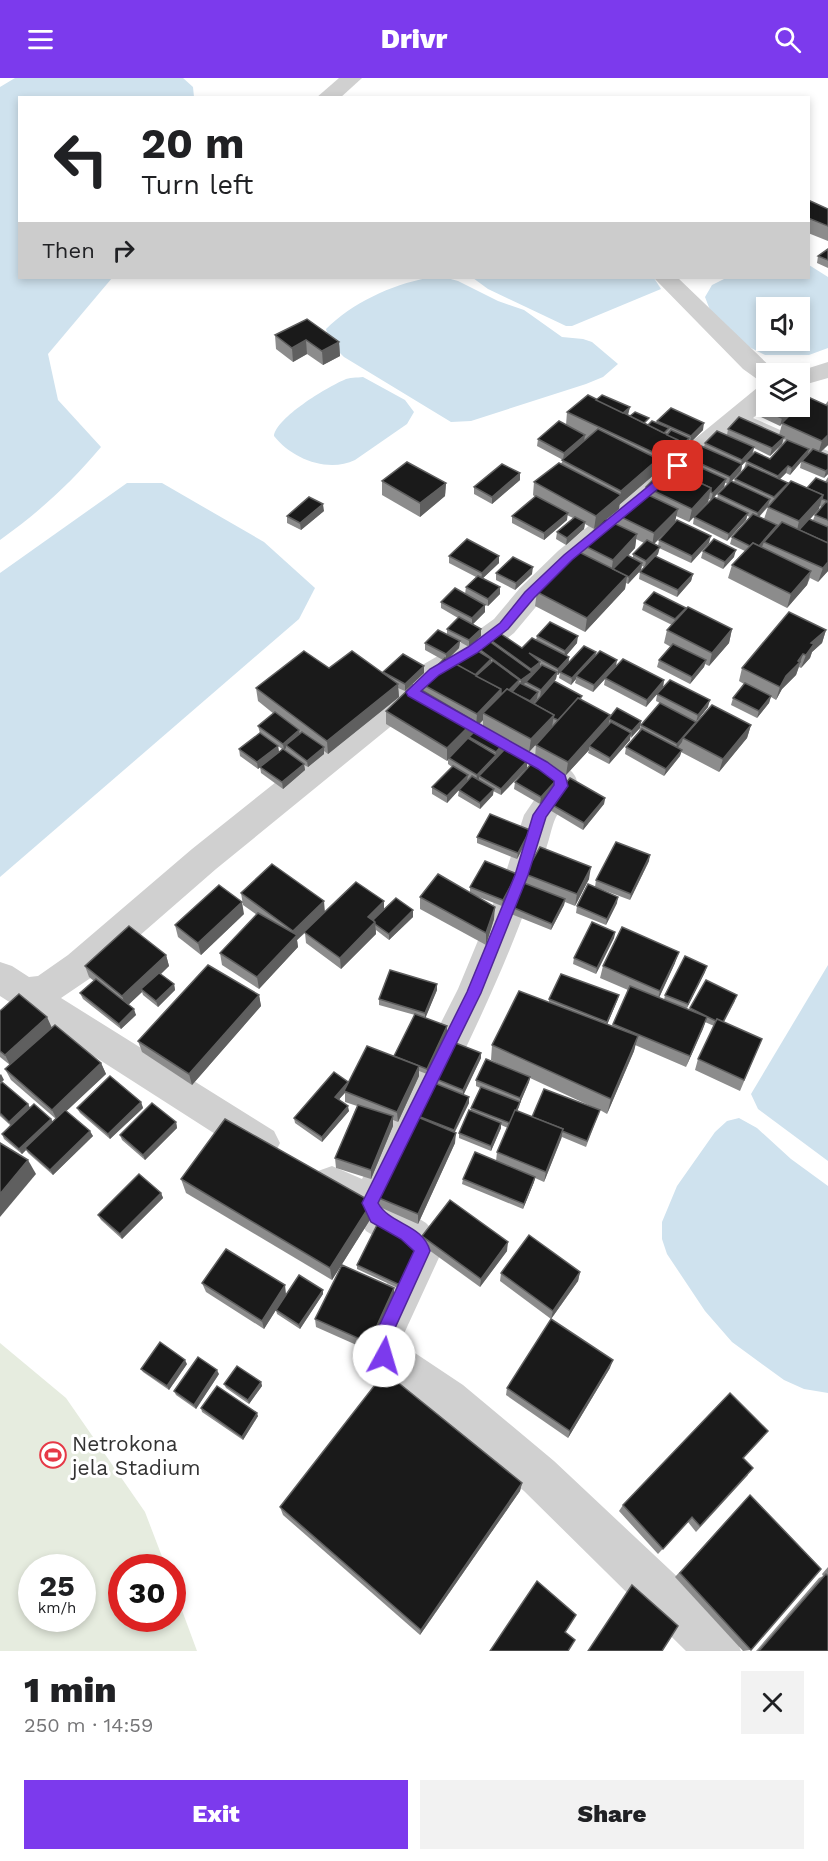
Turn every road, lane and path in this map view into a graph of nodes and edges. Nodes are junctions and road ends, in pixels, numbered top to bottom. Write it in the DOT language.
graph roads {
  1 [pos="351,78"];
  2 [pos="328,96"];
  3 [pos="666,279"];
  4 [pos="756,367"];
  5 [pos="828,370"];
  6 [pos="810,375"];
  7 [pos="756,402"];
  8 [pos="734,419"];
  9 [pos="828,461"];
  10 [pos="412,692"];
  11 [pos="12,985"];
  12 [pos="370,1203"];
  13 [pos="718,1651"];
  1 -- 2 [label="street"];
  3 -- 4 [label="street"];
  5 -- 6 [label="street"];
  7 -- 8 [label="street"];
  8 -- 9 [label="street"];
  8 -- 10 [label="street"];
  10 -- 11 [label="street"];
  10 -- 12 [label="street"];
  11 -- 12 [label="street"];
  12 -- 13 [label="street"];
}
